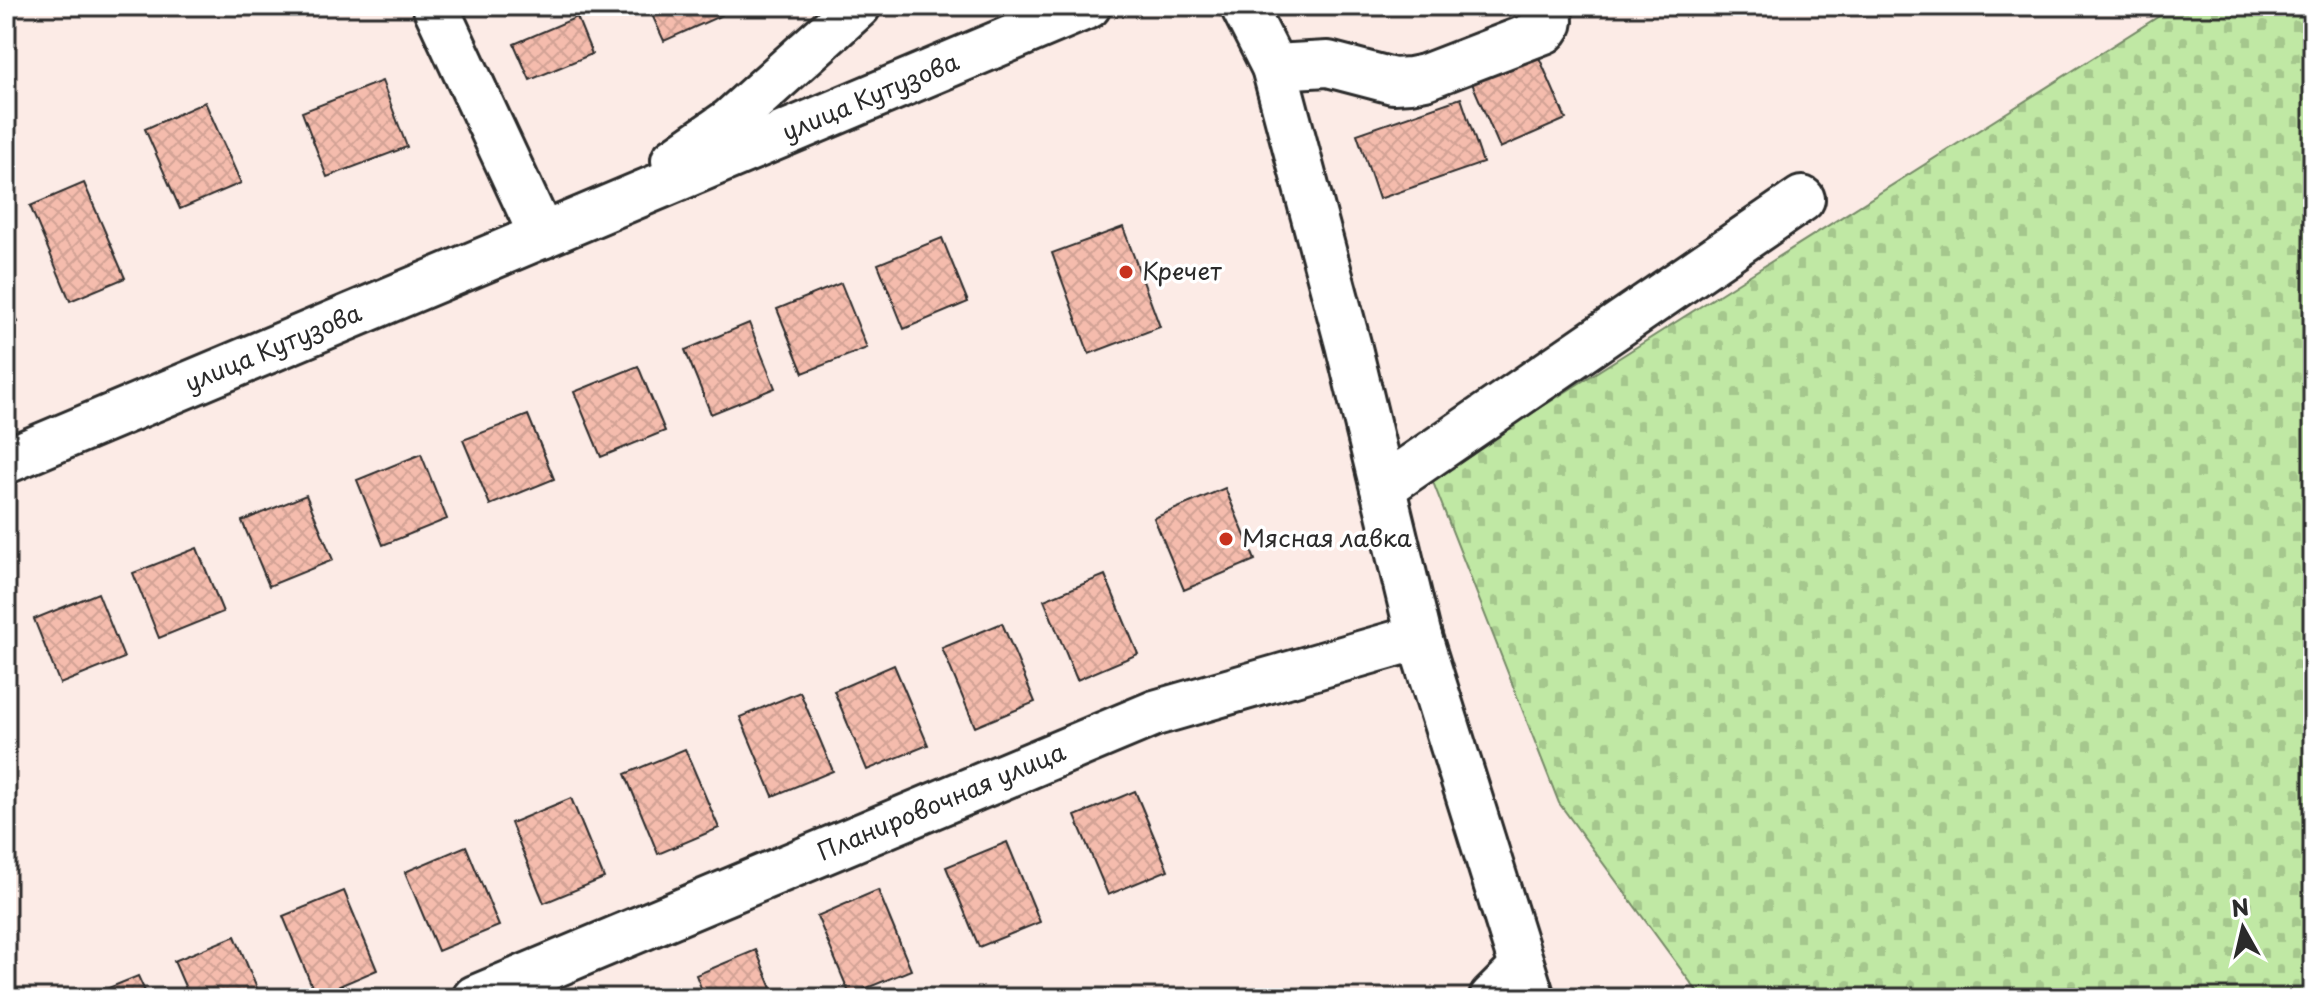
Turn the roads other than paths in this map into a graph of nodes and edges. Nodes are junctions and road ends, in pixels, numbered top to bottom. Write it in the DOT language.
graph roads {
  1 [pos="435,6"];
  2 [pos="858,6"];
  3 [pos="1088,6"];
  4 [pos="1211,6"];
  5 [pos="1243,6"];
  6 [pos="1271,6"];
  7 [pos="1547,6"];
  8 [pos="1274,67"];
  9 [pos="1802,199"];
  10 [pos="607,207"];
  11 [pos="542,236"];
  12 [pos="6,461"];
  13 [pos="1383,487"];
  14 [pos="1419,637"];
  15 [pos="1515,988"];
  16 [pos="475,998"];
  1 -- 11 [label="street"];
  2 -- 10 [label="street, улица Кутузова"];
  3 -- 10 [label="street, улица Кутузова"];
  4 -- 8 [label="street"];
  5 -- 8 [label="street"];
  6 -- 8 [label="street"];
  7 -- 8 [label="street"];
  8 -- 13 [label="street"];
  9 -- 13 [label="street"];
  10 -- 11 [label="street, улица Кутузова"];
  11 -- 12 [label="street, улица Кутузова"];
  13 -- 14 [label="street"];
  14 -- 15 [label="street"];
  14 -- 16 [label="street, Планировочная улица"];
}
